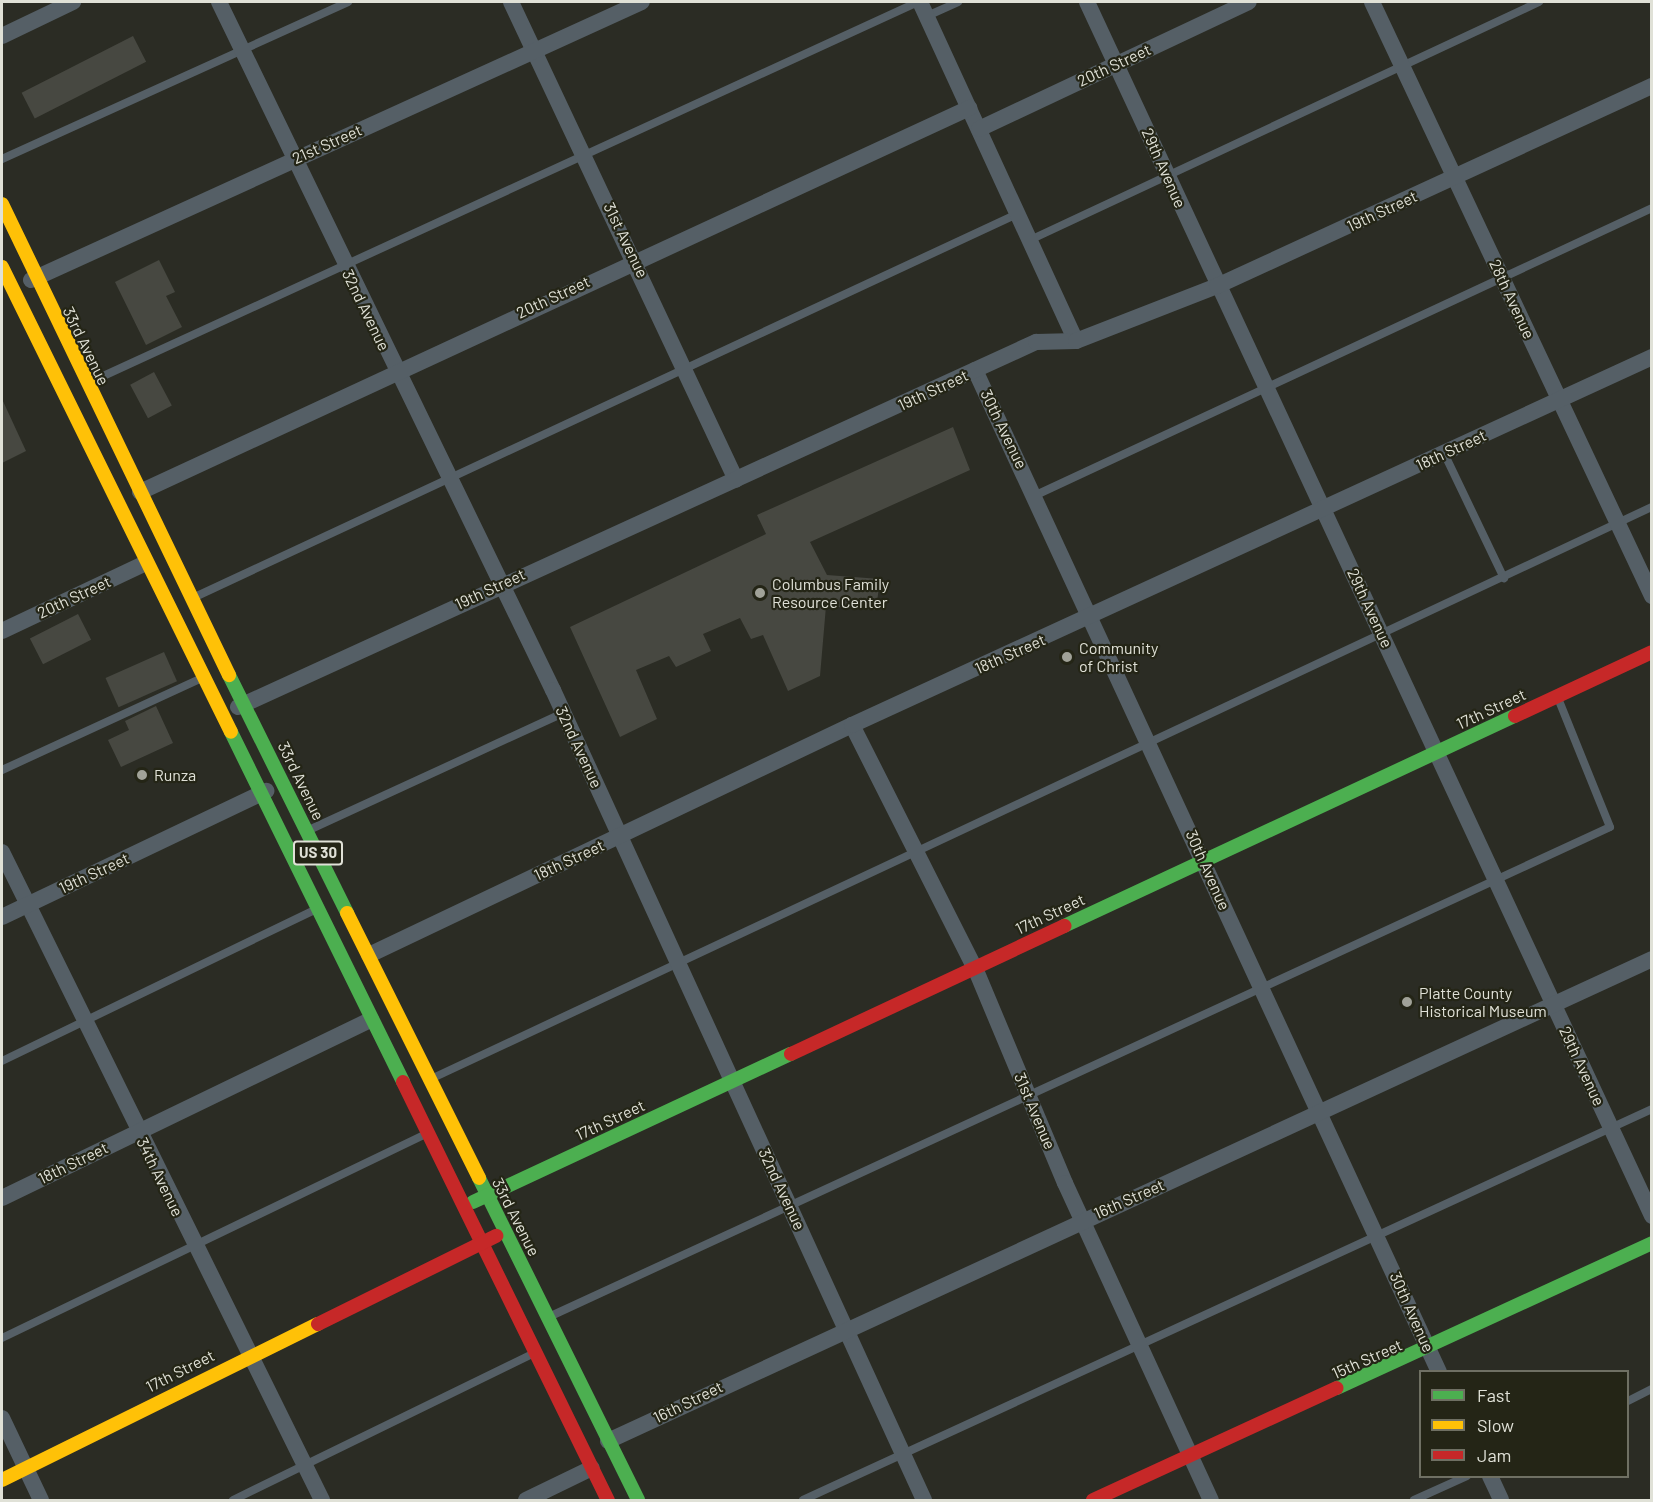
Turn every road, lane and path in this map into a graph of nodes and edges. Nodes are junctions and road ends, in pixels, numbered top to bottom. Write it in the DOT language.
graph roads {
  1 [pos="73,2"];
  2 [pos="219,2"];
  3 [pos="348,2"];
  4 [pos="511,2"];
  5 [pos="642,2"];
  6 [pos="958,2"];
  7 [pos="1087,2"];
  8 [pos="1249,2"];
  9 [pos="1372,2"];
  10 [pos="1539,2"];
  11 [pos="921,6"];
  12 [pos="2,36"];
  13 [pos="242,50"];
  14 [pos="534,51"];
  15 [pos="1116,63"];
  16 [pos="1402,65"];
  17 [pos="1652,86"];
  18 [pos="969,108"];
  19 [pos="979,129"];
  20 [pos="584,151"];
  21 [pos="2,159"];
  22 [pos="293,160"];
  23 [pos="1168,176"];
  24 [pos="1454,177"];
  25 [pos="2,204"];
  26 [pos="1652,208"];
  27 [pos="1017,214"];
  28 [pos="1030,240"];
  29 [pos="636,259"];
  30 [pos="343,263"];
  31 [pos="2,267"];
  32 [pos="1502,275"];
  33 [pos="35,278"];
  34 [pos="1217,286"];
  35 [pos="7,291"];
  36 [pos="1076,341"];
  37 [pos="1652,357"];
  38 [pos="686,365"];
  39 [pos="395,370"];
  40 [pos="975,370"];
  41 [pos="85,384"];
  42 [pos="1266,388"];
  43 [pos="1558,400"];
  44 [pos="1444,453"];
  45 [pos="447,476"];
  46 [pos="736,480"];
  47 [pos="140,492"];
  48 [pos="1036,495"];
  49 [pos="1652,507"];
  50 [pos="1323,510"];
  51 [pos="1616,523"];
  52 [pos="147,563"];
  53 [pos="1504,578"];
  54 [pos="500,584"];
  55 [pos="1652,596"];
  56 [pos="192,598"];
  57 [pos="1093,617"];
  58 [pos="2,631"];
  59 [pos="1382,634"];
  60 [pos="1652,652"];
  61 [pos="202,677"];
  62 [pos="1557,696"];
  63 [pos="244,704"];
  64 [pos="564,713"];
  65 [pos="221,716"];
  66 [pos="852,725"];
  67 [pos="1149,740"];
  68 [pos="1437,752"];
  69 [pos="2,770"];
  70 [pos="283,782"];
  71 [pos="260,794"];
  72 [pos="308,831"];
  73 [pos="620,836"];
  74 [pos="915,849"];
  75 [pos="2,852"];
  76 [pos="1204,861"];
  77 [pos="1497,881"];
  78 [pos="28,904"];
  79 [pos="316,909"];
  80 [pos="2,917"];
  81 [pos="369,955"];
  82 [pos="1652,959"];
  83 [pos="679,962"];
  84 [pos="975,968"];
  85 [pos="1262,989"];
  86 [pos="1553,1004"];
  87 [pos="371,1020"];
  88 [pos="83,1021"];
  89 [pos="2,1061"];
  90 [pos="429,1079"];
  91 [pos="732,1081"];
  92 [pos="1028,1096"];
  93 [pos="1652,1109"];
  94 [pos="1319,1114"];
  95 [pos="1610,1128"];
  96 [pos="138,1131"];
  97 [pos="427,1133"];
  98 [pos="487,1196"];
  99 [pos="2,1198"];
  100 [pos="463,1206"];
  101 [pos="790,1206"];
  102 [pos="1652,1216"];
  103 [pos="1081,1220"];
  104 [pos="505,1231"];
  105 [pos="1378,1236"];
  106 [pos="1652,1243"];
  107 [pos="482,1244"];
  108 [pos="194,1246"];
  109 [pos="547,1317"];
  110 [pos="847,1327"];
  111 [pos="2,1338"];
  112 [pos="1138,1346"];
  113 [pos="1428,1349"];
  114 [pos="534,1352"];
  115 [pos="248,1355"];
  116 [pos="1438,1370"];
  117 [pos="1652,1389"];
  118 [pos="1629,1400"];
  119 [pos="2,1418"];
  120 [pos="608,1441"];
  121 [pos="904,1453"];
  122 [pos="1190,1456"];
  123 [pos="305,1467"];
  124 [pos="25,1468"];
  125 [pos="592,1468"];
  126 [pos="1463,1478"];
  127 [pos="1491,1478"];
  128 [pos="2,1480"];
  129 [pos="41,1500"];
  130 [pos="233,1500"];
  131 [pos="322,1500"];
  132 [pos="526,1500"];
  133 [pos="608,1500"];
  134 [pos="638,1500"];
  135 [pos="803,1500"];
  136 [pos="924,1500"];
  137 [pos="1094,1500"];
  138 [pos="1211,1500"];
  139 [pos="1414,1500"];
  140 [pos="1501,1500"];
  1 -- 12 [label="street"];
  2 -- 13 [label="street, 32nd Avenue"];
  3 -- 13 [label="lane"];
  4 -- 14 [label="street, 31st Avenue"];
  5 -- 14 [label="street, 21st Street"];
  6 -- 11 [label="lane"];
  7 -- 15 [label="street, 29th Avenue"];
  8 -- 15 [label="street, 20th Street"];
  9 -- 16 [label="street, 28th Avenue"];
  10 -- 16 [label="lane"];
  11 -- 18 [label="street"];
  11 -- 20 [label="lane"];
  13 -- 21 [label="lane"];
  13 -- 22 [label="street, 32nd Avenue"];
  14 -- 20 [label="street, 31st Avenue"];
  14 -- 22 [label="street, 21st Street"];
  15 -- 19 [label="street, 20th Street"];
  15 -- 23 [label="street, 29th Avenue"];
  16 -- 23 [label="lane"];
  16 -- 24 [label="street, 28th Avenue"];
  17 -- 24 [label="street, 19th Street"];
  18 -- 19 [label="street"];
  18 -- 29 [label="street, 20th Street"];
  19 -- 27 [label="street"];
  20 -- 29 [label="street, 31st Avenue"];
  20 -- 30 [label="lane"];
  22 -- 30 [label="street, 32nd Avenue"];
  22 -- 33 [label="street, 21st Street"];
  23 -- 28 [label="lane"];
  23 -- 34 [label="street, 29th Avenue"];
  24 -- 32 [label="street, 28th Avenue"];
  24 -- 34 [label="street, 19th Street"];
  25 -- 33 [label="main road, 33rd Avenue / US 30"];
  26 -- 32 [label="lane"];
  27 -- 28 [label="street"];
  27 -- 38 [label="lane"];
  28 -- 36 [label="street"];
  29 -- 38 [label="street, 31st Avenue"];
  29 -- 39 [label="street, 20th Street"];
  30 -- 39 [label="street, 32nd Avenue"];
  30 -- 41 [label="lane"];
  31 -- 35 [label="main road, US 30"];
  32 -- 42 [label="lane"];
  32 -- 43 [label="street, 28th Avenue"];
  33 -- 35 [label="street, 21st Street"];
  33 -- 41 [label="main road, 33rd Avenue / US 30"];
  34 -- 36 [label="street, 19th Street"];
  34 -- 42 [label="street, 29th Avenue"];
  35 -- 52 [label="main road, US 30"];
  36 -- 40 [label="street, 19th Street"];
  37 -- 43 [label="street, 18th Street"];
  38 -- 45 [label="lane"];
  38 -- 46 [label="street, 31st Avenue"];
  39 -- 45 [label="street, 32nd Avenue"];
  39 -- 47 [label="street, 20th Street"];
  40 -- 46 [label="street, 19th Street"];
  40 -- 48 [label="street, 30th Avenue"];
  41 -- 47 [label="main road, 33rd Avenue / US 30"];
  42 -- 48 [label="lane"];
  42 -- 50 [label="street, 29th Avenue"];
  43 -- 44 [label="street, 18th Street"];
  43 -- 51 [label="street, 28th Avenue"];
  44 -- 50 [label="street, 18th Street"];
  44 -- 53 [label="lane"];
  45 -- 54 [label="street, 32nd Avenue"];
  45 -- 56 [label="lane"];
  46 -- 54 [label="street, 19th Street"];
  47 -- 56 [label="main road, 33rd Avenue / US 30"];
  48 -- 57 [label="street, 30th Avenue"];
  49 -- 51 [label="lane"];
  50 -- 57 [label="street, 18th Street"];
  50 -- 59 [label="street, 29th Avenue"];
  51 -- 53 [label="lane"];
  51 -- 55 [label="street, 28th Avenue"];
  52 -- 58 [label="street, 20th Street"];
  52 -- 61 [label="main road, US 30"];
  53 -- 59 [label="lane"];
  54 -- 63 [label="street, 19th Street"];
  54 -- 64 [label="street, 32nd Avenue"];
  56 -- 63 [label="main road, 33rd Avenue / US 30"];
  57 -- 66 [label="street, 18th Street"];
  57 -- 67 [label="street, 30th Avenue"];
  59 -- 67 [label="lane"];
  59 -- 68 [label="street, 29th Avenue"];
  60 -- 62 [label="main road, 17th Street"];
  61 -- 65 [label="main road, US 30"];
  61 -- 69 [label="lane"];
  62 -- 68 [label="main road, 17th Street"];
  62 -- 77 [label="lane"];
  63 -- 65 [label="street, 19th Street"];
  63 -- 70 [label="main road, 33rd Avenue / US 30"];
  64 -- 72 [label="lane"];
  64 -- 73 [label="street, 32nd Avenue"];
  65 -- 71 [label="main road, US 30"];
  66 -- 73 [label="street, 18th Street"];
  66 -- 74 [label="street, 31st Avenue"];
  67 -- 74 [label="lane"];
  67 -- 76 [label="street, 30th Avenue"];
  68 -- 76 [label="main road, 17th Street"];
  68 -- 77 [label="street, 29th Avenue"];
  70 -- 71 [label="street, 19th Street"];
  70 -- 72 [label="main road, 33rd Avenue / US 30"];
  71 -- 78 [label="street, 19th Street"];
  71 -- 79 [label="main road, US 30"];
  72 -- 81 [label="main road, 33rd Avenue / US 30"];
  73 -- 81 [label="street, 18th Street"];
  73 -- 83 [label="street, 32nd Avenue"];
  74 -- 83 [label="lane"];
  74 -- 84 [label="street, 31st Avenue"];
  75 -- 78 [label="street, 34th Avenue"];
  76 -- 84 [label="main road, 17th Street"];
  76 -- 85 [label="street, 30th Avenue"];
  77 -- 85 [label="lane"];
  77 -- 86 [label="street, 29th Avenue"];
  78 -- 80 [label="street, 19th Street"];
  78 -- 88 [label="street, 34th Avenue"];
  79 -- 87 [label="main road, US 30"];
  79 -- 88 [label="lane"];
  81 -- 90 [label="main road, 33rd Avenue / US 30"];
  82 -- 86 [label="street, 16th Street"];
  83 -- 90 [label="lane"];
  83 -- 91 [label="street, 32nd Avenue"];
  84 -- 91 [label="main road, 17th Street"];
  84 -- 92 [label="street, 31st Avenue"];
  85 -- 92 [label="lane"];
  85 -- 94 [label="street, 30th Avenue"];
  86 -- 94 [label="street, 16th Street"];
  86 -- 95 [label="street, 29th Avenue"];
  87 -- 96 [label="street, 18th Street"];
  87 -- 97 [label="main road, US 30"];
  88 -- 89 [label="lane"];
  88 -- 96 [label="street, 34th Avenue"];
  90 -- 98 [label="main road, 33rd Avenue / US 30"];
  91 -- 98 [label="main road, 17th Street"];
  91 -- 101 [label="street, 32nd Avenue"];
  92 -- 101 [label="lane"];
  92 -- 103 [label="street, 31st Avenue"];
  93 -- 95 [label="lane"];
  94 -- 103 [label="street, 16th Street"];
  94 -- 105 [label="street, 30th Avenue"];
  95 -- 102 [label="street, 29th Avenue"];
  95 -- 105 [label="lane"];
  96 -- 99 [label="street, 18th Street"];
  96 -- 108 [label="street, 34th Avenue"];
  97 -- 100 [label="main road, US 30"];
  97 -- 108 [label="lane"];
  98 -- 100 [label="main road, 17th Street"];
  98 -- 104 [label="main road, 33rd Avenue / US 30"];
  100 -- 107 [label="main road, US 30"];
  101 -- 109 [label="lane"];
  101 -- 110 [label="street, 32nd Avenue"];
  103 -- 110 [label="street, 16th Street"];
  103 -- 112 [label="street, 31st Avenue"];
  104 -- 107 [label="main road, 17th Street"];
  104 -- 109 [label="main road, 33rd Avenue / US 30"];
  105 -- 112 [label="lane"];
  105 -- 113 [label="street, 30th Avenue"];
  106 -- 113 [label="main road, 15th Street"];
  107 -- 114 [label="main road, US 30"];
  107 -- 115 [label="main road, 17th Street"];
  108 -- 111 [label="lane"];
  108 -- 115 [label="street, 34th Avenue"];
  109 -- 120 [label="main road, 33rd Avenue / US 30"];
  110 -- 120 [label="street, 16th Street"];
  110 -- 121 [label="street, 32nd Avenue"];
  112 -- 121 [label="lane"];
  112 -- 122 [label="street, 31st Avenue"];
  113 -- 116 [label="street, 30th Avenue"];
  113 -- 122 [label="main road, 15th Street"];
  114 -- 123 [label="lane"];
  114 -- 125 [label="main road, US 30"];
  115 -- 123 [label="street, 34th Avenue"];
  115 -- 124 [label="main road, 17th Street"];
  117 -- 118 [label="lane"];
  119 -- 124 [label="street"];
  120 -- 134 [label="main road, 33rd Avenue / US 30"];
  121 -- 135 [label="lane"];
  121 -- 136 [label="street, 32nd Avenue"];
  122 -- 137 [label="main road, 15th Street"];
  122 -- 138 [label="street, 31st Avenue"];
  123 -- 130 [label="lane"];
  123 -- 131 [label="street, 34th Avenue"];
  124 -- 128 [label="main road, 17th Street"];
  124 -- 129 [label="street"];
  125 -- 132 [label="street"];
  125 -- 133 [label="main road, US 30"];
  126 -- 139 [label="lane"];
  127 -- 140 [label="street"];
}
